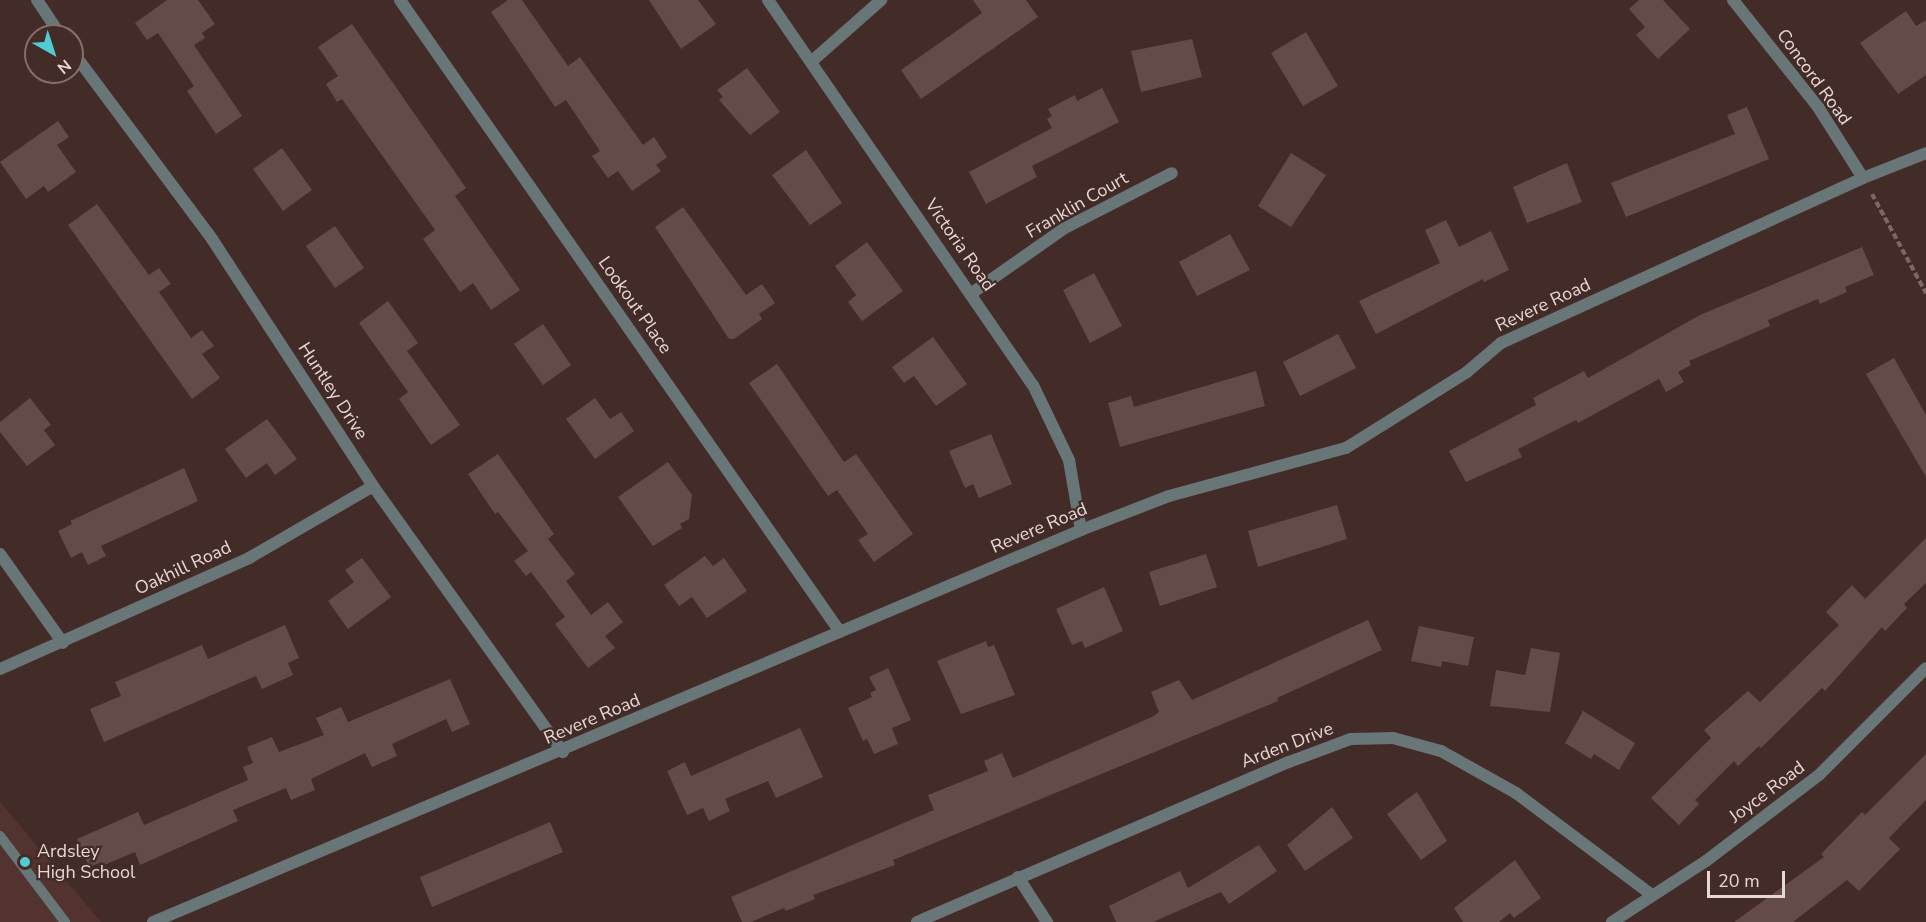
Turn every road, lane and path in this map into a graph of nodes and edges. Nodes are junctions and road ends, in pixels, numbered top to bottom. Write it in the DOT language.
graph roads {
  1 [pos="37,0"];
  2 [pos="400,0"];
  3 [pos="768,0"];
  4 [pos="881,0"];
  5 [pos="1733,0"];
  6 [pos="53,24"];
  7 [pos="811,62"];
  8 [pos="84,67"];
  9 [pos="1926,153"];
  10 [pos="1172,172"];
  11 [pos="1863,178"];
  12 [pos="1926,292"];
  13 [pos="972,293"];
  14 [pos="373,486"];
  15 [pos="1080,530"];
  16 [pos="0,554"];
  17 [pos="840,632"];
  18 [pos="63,643"];
  19 [pos="1926,668"];
  20 [pos="0,669"];
  21 [pos="563,752"];
  22 [pos="0,836"];
  23 [pos="1018,877"];
  24 [pos="1652,895"];
  25 [pos="65,922"];
  26 [pos="153,922"];
  27 [pos="917,922"];
  28 [pos="1047,922"];
  29 [pos="1612,922"];
  1 -- 6 [label="street"];
  2 -- 17 [label="street, Lookout Place"];
  3 -- 7 [label="street, Victoria Road"];
  4 -- 7 [label="street"];
  5 -- 11 [label="street, Concord Road"];
  7 -- 13 [label="street, Victoria Road"];
  8 -- 14 [label="street, Huntley Drive"];
  9 -- 11 [label="street, Revere Road"];
  10 -- 13 [label="street, Franklin Court"];
  11 -- 12 [label="path"];
  11 -- 15 [label="street, Revere Road"];
  13 -- 15 [label="street, Victoria Road"];
  14 -- 18 [label="street, Oakhill Road"];
  14 -- 21 [label="street, Huntley Drive"];
  15 -- 17 [label="street, Revere Road"];
  16 -- 18 [label="street"];
  17 -- 21 [label="street, Revere Road"];
  18 -- 20 [label="street, Oakhill Road"];
  19 -- 24 [label="street, Joyce Road"];
  21 -- 26 [label="street, Revere Road"];
  22 -- 25 [label="lane"];
  23 -- 24 [label="street, Arden Drive"];
  23 -- 27 [label="street, Arden Drive"];
  23 -- 28 [label="street"];
  24 -- 29 [label="street, Joyce Road"];
}
